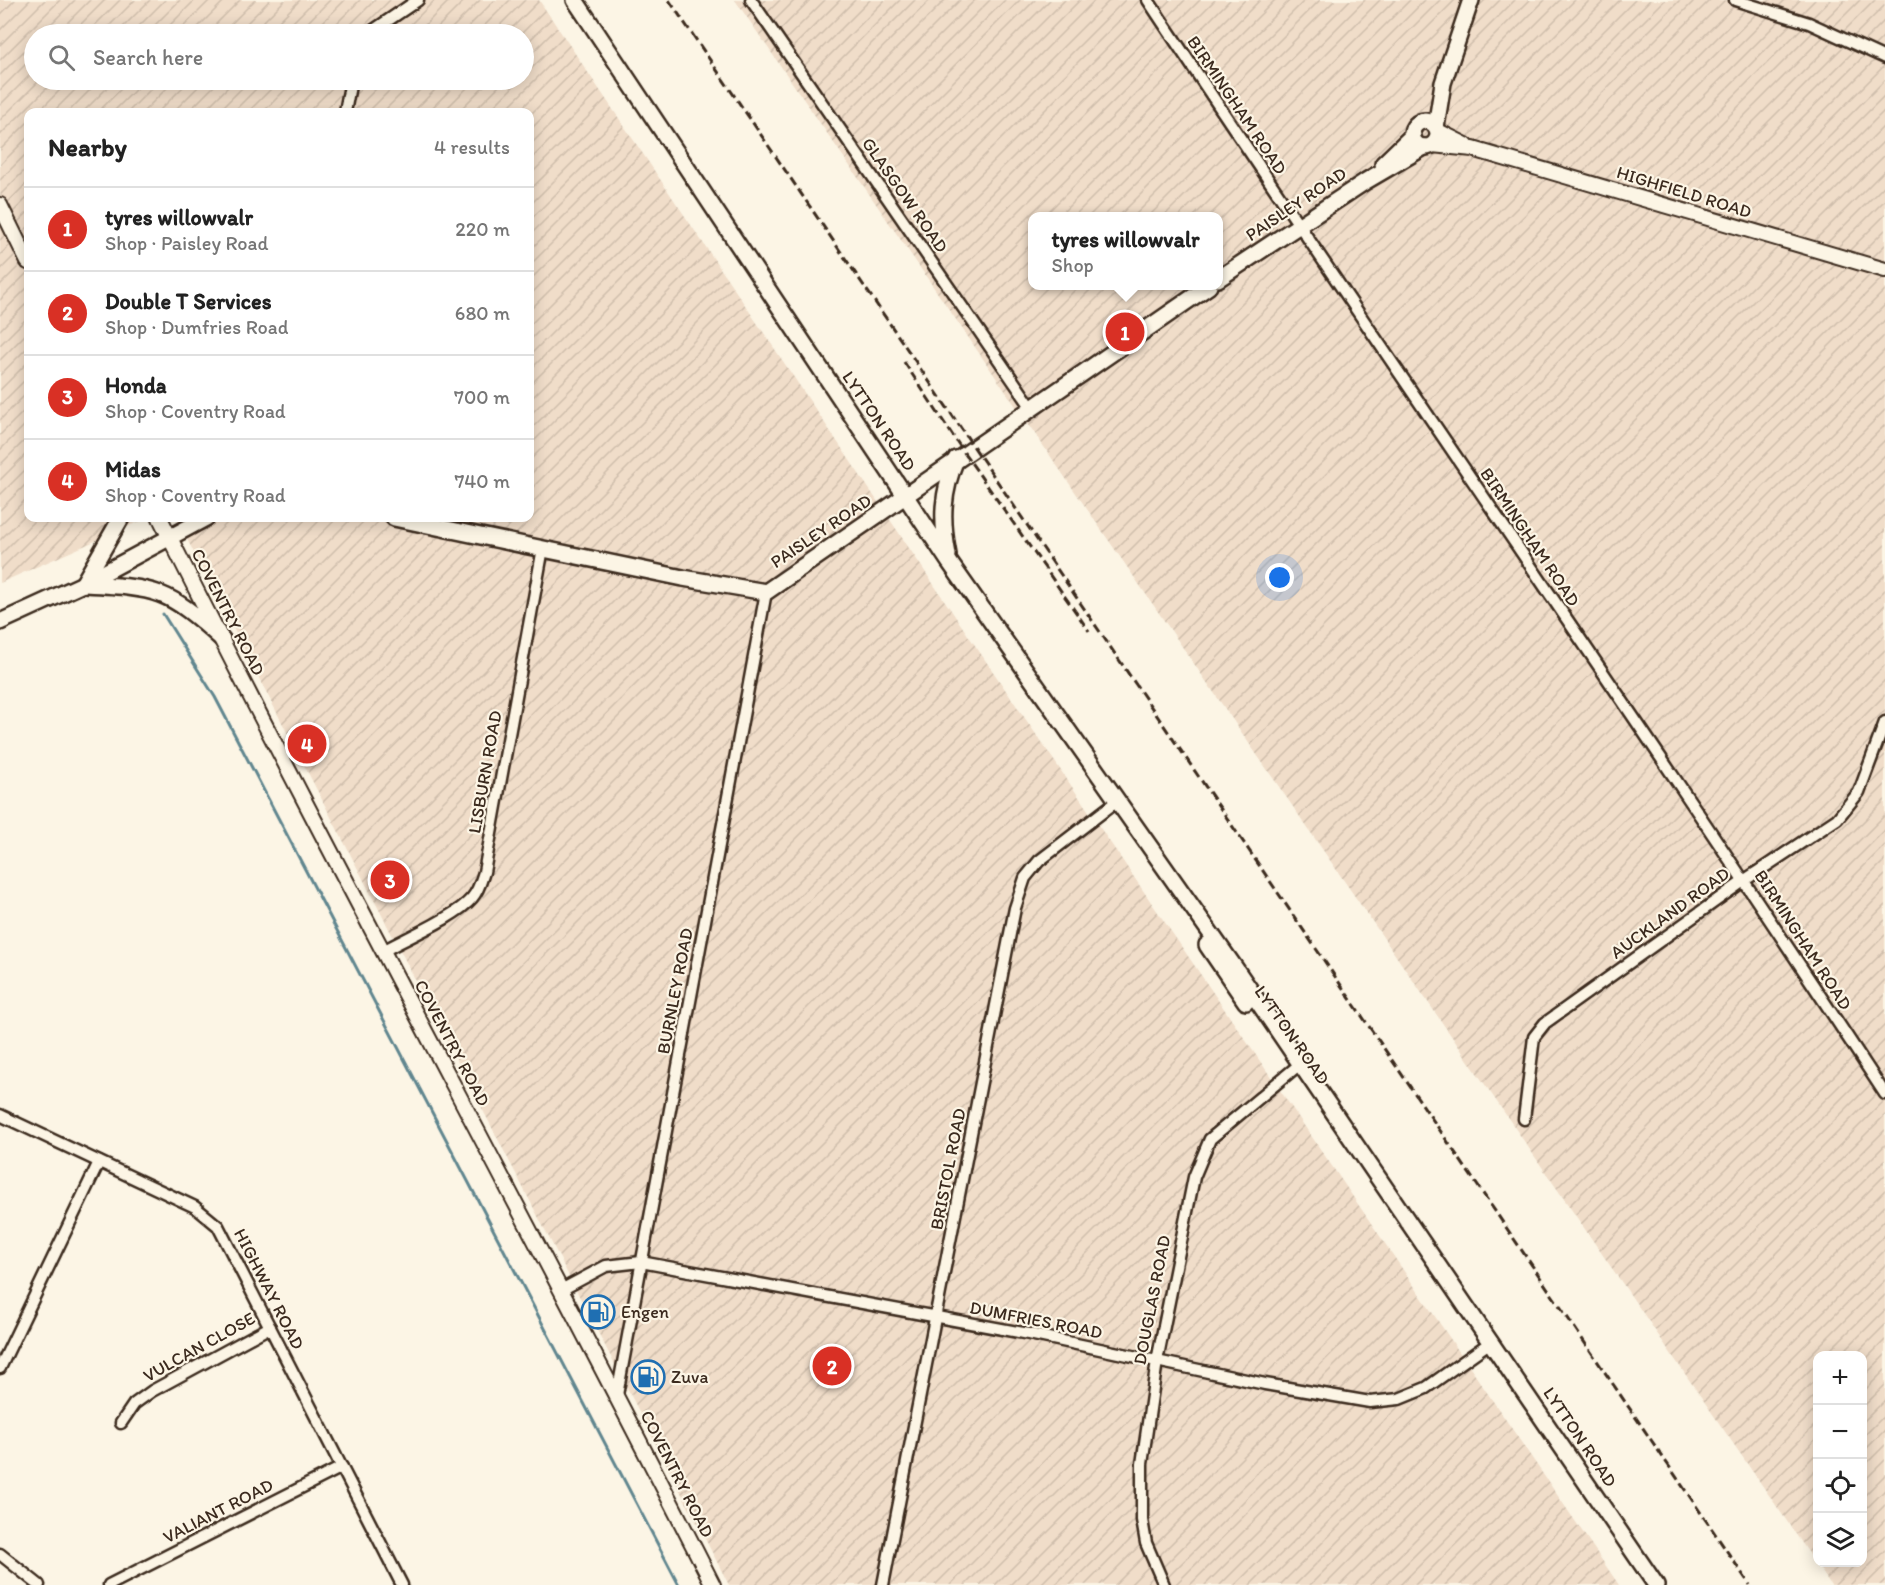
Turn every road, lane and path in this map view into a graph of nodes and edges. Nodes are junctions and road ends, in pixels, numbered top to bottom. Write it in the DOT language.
graph roads {
  1 [pos="418,0"];
  2 [pos="575,0"];
  3 [pos="751,0"];
  4 [pos="1148,0"];
  5 [pos="1471,0"];
  6 [pos="1735,0"];
  7 [pos="383,24"];
  8 [pos="1885,58"];
  9 [pos="349,90"];
  10 [pos="346,108"];
  11 [pos="1427,134"];
  12 [pos="0,205"];
  13 [pos="1298,226"];
  14 [pos="24,254"];
  15 [pos="1885,270"];
  16 [pos="1223,276"];
  17 [pos="1202,290"];
  18 [pos="1032,408"];
  19 [pos="956,459"];
  20 [pos="906,496"];
  21 [pos="118,522"];
  22 [pos="162,522"];
  23 [pos="198,522"];
  24 [pos="414,522"];
  25 [pos="170,536"];
  26 [pos="543,548"];
  27 [pos="950,563"];
  28 [pos="83,585"];
  29 [pos="765,592"];
  30 [pos="0,622"];
  31 [pos="222,639"];
  32 [pos="1885,722"];
  33 [pos="1117,801"];
  34 [pos="1744,880"];
  35 [pos="383,951"];
  36 [pos="1297,1067"];
  37 [pos="1885,1094"];
  38 [pos="0,1115"];
  39 [pos="1524,1119"];
  40 [pos="99,1162"];
  41 [pos="641,1262"];
  42 [pos="563,1289"];
  43 [pos="936,1318"];
  44 [pos="270,1327"];
  45 [pos="1492,1341"];
  46 [pos="1157,1361"];
  47 [pos="0,1368"];
  48 [pos="617,1395"];
  49 [pos="121,1423"];
  50 [pos="342,1467"];
  51 [pos="0,1554"];
  52 [pos="39,1585"];
  53 [pos="109,1585"];
  54 [pos="402,1585"];
  55 [pos="713,1585"];
  56 [pos="883,1585"];
  57 [pos="1164,1585"];
  58 [pos="1656,1585"];
  1 -- 7 [label="street"];
  2 -- 20 [label="main road, LYTTON ROAD"];
  3 -- 18 [label="street, GLASGOW ROAD"];
  4 -- 13 [label="street, BIRMINGHAM ROAD"];
  5 -- 11 [label="main road, PAISLEY ROAD"];
  6 -- 8 [label="street"];
  9 -- 10 [label="street"];
  11 -- 13 [label="main road, PAISLEY ROAD"];
  11 -- 15 [label="street, HIGHFIELD ROAD"];
  12 -- 14 [label="street"];
  13 -- 16 [label="main road, PAISLEY ROAD"];
  13 -- 34 [label="street, BIRMINGHAM ROAD"];
  17 -- 18 [label="main road, PAISLEY ROAD"];
  18 -- 19 [label="main road, PAISLEY ROAD"];
  19 -- 20 [label="main road, PAISLEY ROAD"];
  19 -- 27 [label="main road"];
  20 -- 27 [label="main road, LYTTON ROAD"];
  20 -- 29 [label="main road, PAISLEY ROAD"];
  21 -- 28 [label="main road"];
  22 -- 25 [label="street, COVENTRY ROAD"];
  23 -- 25 [label="main road"];
  24 -- 26 [label="main road, PAISLEY ROAD"];
  25 -- 28 [label="main road"];
  25 -- 31 [label="street, COVENTRY ROAD"];
  26 -- 29 [label="main road, PAISLEY ROAD"];
  26 -- 35 [label="street, LISBURN ROAD"];
  27 -- 33 [label="main road, LYTTON ROAD"];
  28 -- 30 [label="main road"];
  28 -- 31 [label="main road"];
  29 -- 41 [label="street, BURNLEY ROAD"];
  31 -- 35 [label="street, COVENTRY ROAD"];
  32 -- 34 [label="street, AUCKLAND ROAD"];
  33 -- 36 [label="main road, LYTTON ROAD"];
  33 -- 43 [label="street, BRISTOL ROAD"];
  34 -- 37 [label="street, BIRMINGHAM ROAD"];
  34 -- 39 [label="street, AUCKLAND ROAD"];
  35 -- 42 [label="street, COVENTRY ROAD"];
  36 -- 45 [label="main road, LYTTON ROAD"];
  36 -- 46 [label="street, DOUGLAS ROAD"];
  38 -- 40 [label="street, HIGHWAY ROAD"];
  40 -- 44 [label="street, HIGHWAY ROAD"];
  40 -- 47 [label="street"];
  41 -- 42 [label="street, DUMFRIES ROAD"];
  41 -- 43 [label="street, DUMFRIES ROAD"];
  41 -- 48 [label="street, BURNLEY ROAD"];
  42 -- 48 [label="street, COVENTRY ROAD"];
  43 -- 46 [label="street, DUMFRIES ROAD"];
  43 -- 56 [label="street, BRISTOL ROAD"];
  44 -- 49 [label="street, VULCAN CLOSE"];
  44 -- 50 [label="street, HIGHWAY ROAD"];
  45 -- 46 [label="street, DUMFRIES ROAD"];
  45 -- 58 [label="main road, LYTTON ROAD"];
  46 -- 57 [label="street, DOUGLAS ROAD"];
  48 -- 55 [label="street, COVENTRY ROAD"];
  50 -- 53 [label="street, VALIANT ROAD"];
  50 -- 54 [label="street, HIGHWAY ROAD"];
  51 -- 52 [label="street"];
}
